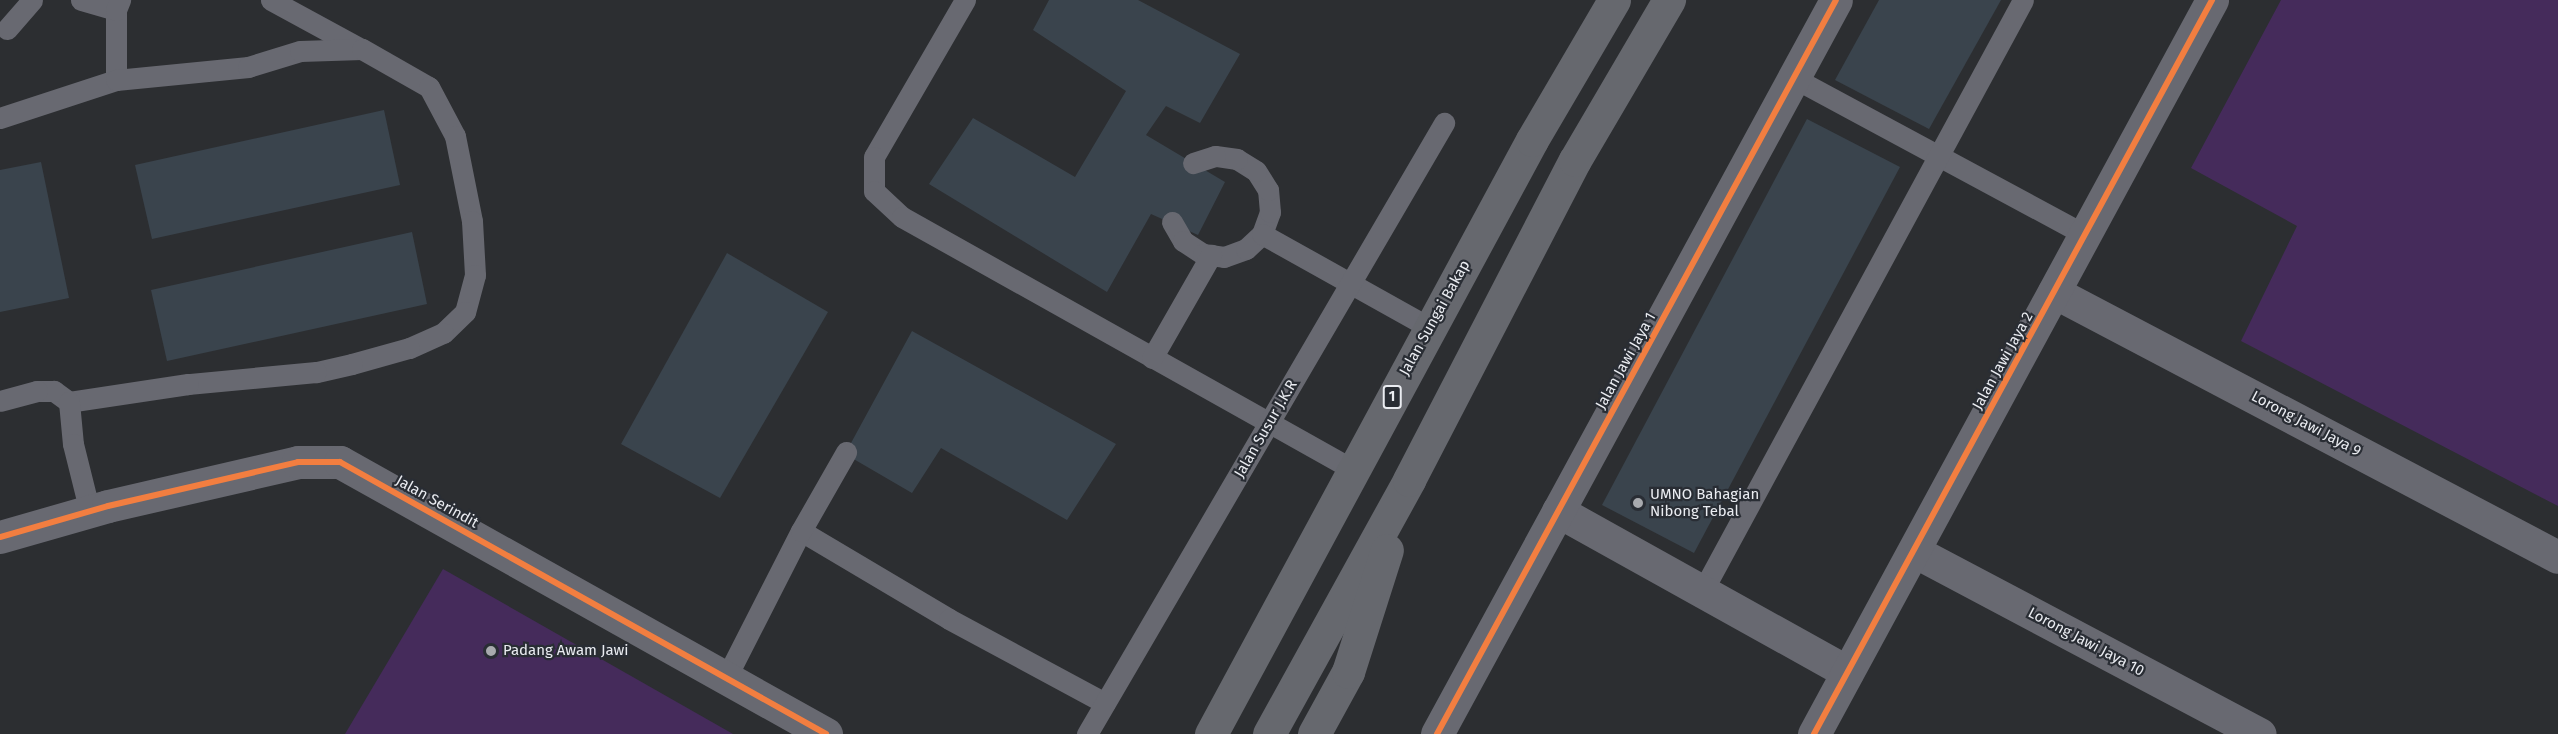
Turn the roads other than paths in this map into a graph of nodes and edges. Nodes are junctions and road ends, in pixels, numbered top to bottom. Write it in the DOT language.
graph roads {
  1 [pos="32,0"];
  2 [pos="81,0"];
  3 [pos="272,0"];
  4 [pos="964,0"];
  5 [pos="1614,0"];
  6 [pos="1669,0"];
  7 [pos="1836,0"];
  8 [pos="2022,0"];
  9 [pos="2212,0"];
  10 [pos="118,5"];
  11 [pos="7,29"];
  12 [pos="362,49"];
  13 [pos="1794,78"];
  14 [pos="116,80"];
  15 [pos="0,118"];
  16 [pos="1444,123"];
  17 [pos="1938,156"];
  18 [pos="1193,163"];
  19 [pos="1172,222"];
  20 [pos="1262,234"];
  21 [pos="2085,235"];
  22 [pos="1211,255"];
  23 [pos="1351,283"];
  24 [pos="2054,292"];
  25 [pos="1430,328"];
  26 [pos="1152,358"];
  27 [pos="0,401"];
  28 [pos="69,402"];
  29 [pos="1269,422"];
  30 [pos="846,452"];
  31 [pos="1353,469"];
  32 [pos="1409,480"];
  33 [pos="1558,511"];
  34 [pos="90,512"];
  35 [pos="801,531"];
  36 [pos="0,537"];
  37 [pos="1914,551"];
  38 [pos="2558,557"];
  39 [pos="1702,592"];
  40 [pos="1848,672"];
  41 [pos="726,678"];
  42 [pos="1105,703"];
  43 [pos="826,734"];
  44 [pos="1087,734"];
  45 [pos="1211,734"];
  46 [pos="1269,734"];
  47 [pos="1314,734"];
  48 [pos="1437,734"];
  49 [pos="1814,734"];
  50 [pos="2259,734"];
  1 -- 11 [label="lane"];
  2 -- 10 [label="lane"];
  3 -- 12 [label="lane"];
  4 -- 26 [label="lane"];
  5 -- 25 [label="highway, Jalan Sungai Bakap / 1"];
  6 -- 32 [label="highway"];
  7 -- 13 [label="street, Jalan Jawi Jaya 1"];
  8 -- 17 [label="lane"];
  9 -- 21 [label="street, Jalan Jawi Jaya 2"];
  10 -- 14 [label="lane"];
  12 -- 14 [label="lane"];
  12 -- 28 [label="lane"];
  13 -- 17 [label="lane"];
  13 -- 33 [label="street, Jalan Jawi Jaya 1"];
  14 -- 15 [label="lane"];
  16 -- 23 [label="lane, Jalan Susur J.K.R"];
  17 -- 21 [label="lane"];
  17 -- 39 [label="lane"];
  18 -- 20 [label="lane"];
  19 -- 22 [label="lane"];
  20 -- 22 [label="lane"];
  20 -- 23 [label="lane"];
  21 -- 24 [label="street, Jalan Jawi Jaya 2"];
  22 -- 26 [label="lane"];
  23 -- 25 [label="lane"];
  23 -- 29 [label="lane, Jalan Susur J.K.R"];
  24 -- 37 [label="street, Jalan Jawi Jaya 2"];
  24 -- 38 [label="street, Lorong Jawi Jaya 9"];
  25 -- 31 [label="highway, Jalan Sungai Bakap / 1"];
  26 -- 29 [label="lane"];
  27 -- 28 [label="lane"];
  28 -- 34 [label="lane"];
  29 -- 31 [label="lane"];
  29 -- 42 [label="lane, Jalan Susur J.K.R"];
  30 -- 35 [label="lane"];
  31 -- 45 [label="highway, Jalan Sungai Bakap / 1"];
  32 -- 46 [label="highway"];
  32 -- 47 [label="highway"];
  33 -- 39 [label="street"];
  33 -- 48 [label="street, Jalan Jawi Jaya 1"];
  34 -- 36 [label="street, Jalan Serindit"];
  34 -- 41 [label="street, Jalan Serindit"];
  35 -- 41 [label="lane"];
  35 -- 42 [label="lane"];
  37 -- 40 [label="street, Jalan Jawi Jaya 2"];
  37 -- 50 [label="street, Lorong Jawi Jaya 10"];
  39 -- 40 [label="street"];
  40 -- 49 [label="street, Jalan Jawi Jaya 2"];
  41 -- 43 [label="street, Jalan Serindit"];
  42 -- 44 [label="lane, Jalan Susur J.K.R"];
}
